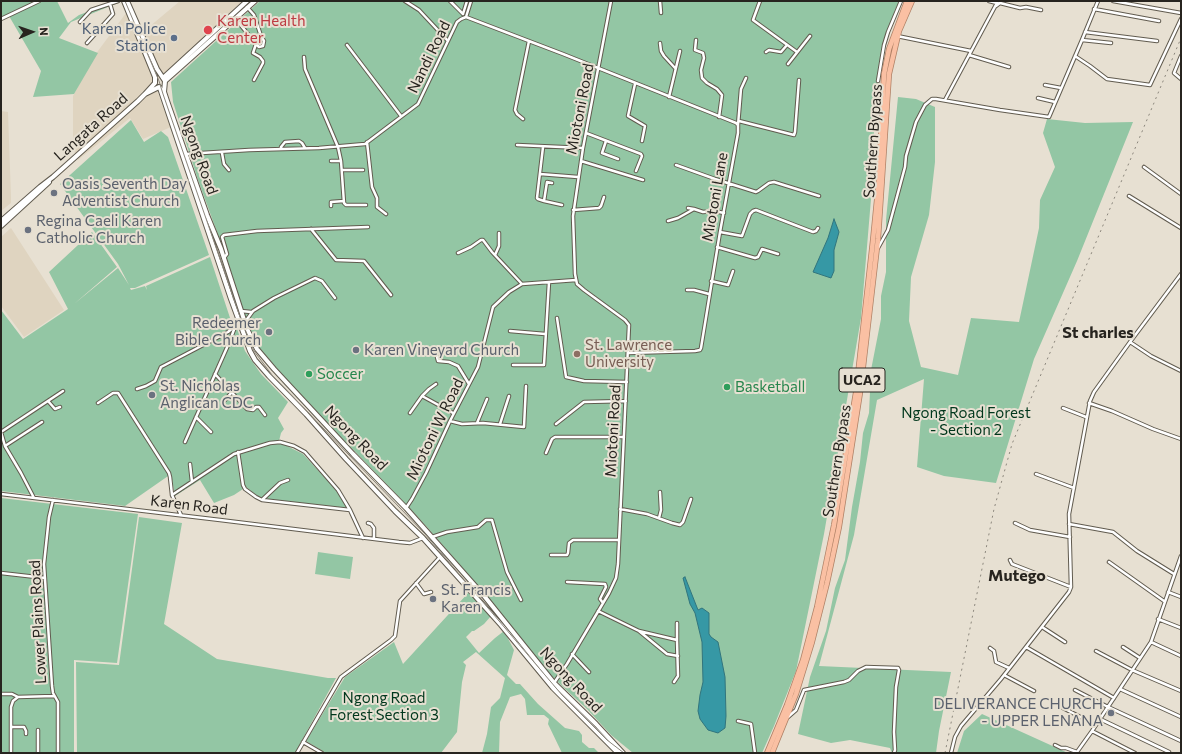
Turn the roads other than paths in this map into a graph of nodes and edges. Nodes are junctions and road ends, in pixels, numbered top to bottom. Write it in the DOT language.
graph roads {
  1 [pos="39,1"];
  2 [pos="118,1"];
  3 [pos="124,1"];
  4 [pos="127,1"];
  5 [pos="247,1"];
  6 [pos="255,1"];
  7 [pos="405,1"];
  8 [pos="450,1"];
  9 [pos="467,1"];
  10 [pos="471,1"];
  11 [pos="611,1"];
  12 [pos="660,1"];
  13 [pos="760,1"];
  14 [pos="901,1"];
  15 [pos="907,1"];
  16 [pos="912,1"];
  17 [pos="989,1"];
  18 [pos="1092,1"];
  19 [pos="1113,1"];
  20 [pos="1097,2"];
  21 [pos="997,3"];
  22 [pos="110,4"];
  23 [pos="248,7"];
  24 [pos="1094,9"];
  25 [pos="1041,10"];
  26 [pos="661,13"];
  27 [pos="1181,13"];
  28 [pos="463,14"];
  29 [pos="466,17"];
  30 [pos="235,18"];
  31 [pos="1,19"];
  32 [pos="462,19"];
  33 [pos="1181,19"];
  34 [pos="1159,21"];
  35 [pos="80,22"];
  36 [pos="134,22"];
  37 [pos="1085,32"];
  38 [pos="810,36"];
  39 [pos="897,36"];
  40 [pos="696,40"];
  41 [pos="1082,40"];
  42 [pos="448,41"];
  43 [pos="529,41"];
  44 [pos="1157,41"];
  45 [pos="87,42"];
  46 [pos="660,43"];
  47 [pos="1111,43"];
  48 [pos="256,44"];
  49 [pos="347,45"];
  50 [pos="787,45"];
  51 [pos="680,51"];
  52 [pos="971,51"];
  53 [pos="766,52"];
  54 [pos="797,52"];
  55 [pos="969,55"];
  56 [pos="304,56"];
  57 [pos="1075,56"];
  58 [pos="1181,56"];
  59 [pos="788,64"];
  60 [pos="1009,67"];
  61 [pos="598,68"];
  62 [pos="676,69"];
  63 [pos="746,78"];
  64 [pos="163,79"];
  65 [pos="1181,79"];
  66 [pos="254,80"];
  67 [pos="799,80"];
  68 [pos="878,81"];
  69 [pos="156,82"];
  70 [pos="635,84"];
  71 [pos="1045,85"];
  72 [pos="161,87"];
  73 [pos="1062,88"];
  74 [pos="146,94"];
  75 [pos="669,97"];
  76 [pos="1038,98"];
  77 [pos="945,100"];
  78 [pos="1055,102"];
  79 [pos="401,116"];
  80 [pos="719,117"];
  81 [pos="524,119"];
  82 [pos="739,121"];
  83 [pos="738,125"];
  84 [pos="586,133"];
  85 [pos="367,141"];
  86 [pos="606,141"];
  87 [pos="642,142"];
  88 [pos="517,145"];
  89 [pos="338,146"];
  90 [pos="543,146"];
  91 [pos="305,148"];
  92 [pos="583,148"];
  93 [pos="281,149"];
  94 [pos="222,152"];
  95 [pos="186,154"];
  96 [pos="618,159"];
  97 [pos="331,161"];
  98 [pos="341,161"];
  99 [pos="581,161"];
  100 [pos="676,165"];
  101 [pos="1144,167"];
  102 [pos="229,170"];
  103 [pos="342,170"];
  104 [pos="363,170"];
  105 [pos="636,171"];
  106 [pos="540,174"];
  107 [pos="53,177"];
  108 [pos="578,177"];
  109 [pos="643,180"];
  110 [pos="552,183"];
  111 [pos="728,184"];
  112 [pos="1181,194"];
  113 [pos="818,196"];
  114 [pos="1129,196"];
  115 [pos="604,197"];
  116 [pos="344,201"];
  117 [pos="544,201"];
  118 [pos="366,205"];
  119 [pos="562,205"];
  120 [pos="331,206"];
  121 [pos="688,208"];
  122 [pos="694,208"];
  123 [pos="573,210"];
  124 [pos="724,213"];
  125 [pos="386,214"];
  126 [pos="1,221"];
  127 [pos="668,221"];
  128 [pos="1,226"];
  129 [pos="368,227"];
  130 [pos="818,228"];
  131 [pos="1181,228"];
  132 [pos="310,229"];
  133 [pos="720,232"];
  134 [pos="499,233"];
  135 [pos="216,236"];
  136 [pos="223,236"];
  137 [pos="717,246"];
  138 [pos="877,249"];
  139 [pos="458,253"];
  140 [pos="778,254"];
  141 [pos="495,255"];
  142 [pos="223,258"];
  143 [pos="733,271"];
  144 [pos="1181,274"];
  145 [pos="576,280"];
  146 [pos="712,281"];
  147 [pos="549,282"];
  148 [pos="522,284"];
  149 [pos="688,290"];
  150 [pos="709,294"];
  151 [pos="391,295"];
  152 [pos="335,298"];
  153 [pos="241,311"];
  154 [pos="251,312"];
  155 [pos="238,318"];
  156 [pos="557,318"];
  157 [pos="245,322"];
  158 [pos="235,326"];
  159 [pos="510,331"];
  160 [pos="545,334"];
  161 [pos="1130,342"];
  162 [pos="628,353"];
  163 [pos="437,357"];
  164 [pos="513,365"];
  165 [pos="1181,371"];
  166 [pos="215,374"];
  167 [pos="280,375"];
  168 [pos="275,382"];
  169 [pos="627,382"];
  170 [pos="436,384"];
  171 [pos="469,385"];
  172 [pos="526,386"];
  173 [pos="137,389"];
  174 [pos="293,389"];
  175 [pos="63,391"];
  176 [pos="232,392"];
  177 [pos="288,396"];
  178 [pos="422,396"];
  179 [pos="509,396"];
  180 [pos="487,399"];
  181 [pos="224,400"];
  182 [pos="626,401"];
  183 [pos="48,402"];
  184 [pos="98,403"];
  185 [pos="1089,403"];
  186 [pos="60,407"];
  187 [pos="1063,408"];
  188 [pos="410,413"];
  189 [pos="454,413"];
  190 [pos="265,415"];
  191 [pos="1086,416"];
  192 [pos="196,417"];
  193 [pos="450,421"];
  194 [pos="42,422"];
  195 [pos="477,423"];
  196 [pos="500,424"];
  197 [pos="556,424"];
  198 [pos="1,432"];
  199 [pos="211,432"];
  200 [pos="624,437"];
  201 [pos="1181,439"];
  202 [pos="186,442"];
  203 [pos="5,446"];
  204 [pos="238,452"];
  205 [pos="546,453"];
  206 [pos="190,464"];
  207 [pos="1036,474"];
  208 [pos="288,480"];
  209 [pos="192,482"];
  210 [pos="1074,488"];
  211 [pos="660,492"];
  212 [pos="1,494"];
  213 [pos="172,495"];
  214 [pos="34,498"];
  215 [pos="691,499"];
  216 [pos="53,500"];
  217 [pos="263,500"];
  218 [pos="406,508"];
  219 [pos="620,509"];
  220 [pos="350,510"];
  221 [pos="182,515"];
  222 [pos="659,518"];
  223 [pos="368,523"];
  224 [pos="1015,523"];
  225 [pos="1069,524"];
  226 [pos="432,537"];
  227 [pos="1070,537"];
  228 [pos="362,538"];
  229 [pos="423,538"];
  230 [pos="374,539"];
  231 [pos="619,540"];
  232 [pos="551,555"];
  233 [pos="1181,556"];
  234 [pos="440,557"];
  235 [pos="1010,560"];
  236 [pos="1109,562"];
  237 [pos="1,573"];
  238 [pos="1174,574"];
  239 [pos="45,578"];
  240 [pos="567,582"];
  241 [pos="416,583"];
  242 [pos="473,583"];
  243 [pos="1071,587"];
  244 [pos="468,588"];
  245 [pos="431,592"];
  246 [pos="1168,592"];
  247 [pos="1181,597"];
  248 [pos="521,600"];
  249 [pos="1164,600"];
  250 [pos="603,603"];
  251 [pos="598,611"];
  252 [pos="1158,619"];
  253 [pos="677,623"];
  254 [pos="1042,627"];
  255 [pos="1181,628"];
  256 [pos="639,631"];
  257 [pos="677,640"];
  258 [pos="1065,642"];
  259 [pos="1150,642"];
  260 [pos="1026,647"];
  261 [pos="1123,647"];
  262 [pos="990,648"];
  263 [pos="1096,651"];
  264 [pos="572,654"];
  265 [pos="678,656"];
  266 [pos="1181,656"];
  267 [pos="1140,658"];
  268 [pos="1009,668"];
  269 [pos="1132,670"];
  270 [pos="589,672"];
  271 [pos="1004,675"];
  272 [pos="674,682"];
  273 [pos="554,683"];
  274 [pos="1120,689"];
  275 [pos="1076,690"];
  276 [pos="1034,691"];
  277 [pos="1181,691"];
  278 [pos="1,694"];
  279 [pos="54,696"];
  280 [pos="18,697"];
  281 [pos="1114,698"];
  282 [pos="1108,707"];
  283 [pos="1063,708"];
  284 [pos="787,717"];
  285 [pos="1181,717"];
  286 [pos="1100,719"];
  287 [pos="738,721"];
  288 [pos="1096,725"];
  289 [pos="11,727"];
  290 [pos="38,730"];
  291 [pos="1092,731"];
  292 [pos="26,734"];
  293 [pos="1181,741"];
  294 [pos="303,742"];
  295 [pos="1055,745"];
  296 [pos="1169,752"];
  297 [pos="11,753"];
  298 [pos="38,753"];
  299 [pos="58,753"];
  300 [pos="297,753"];
  301 [pos="322,753"];
  302 [pos="618,753"];
  303 [pos="623,753"];
  304 [pos="755,753"];
  305 [pos="766,753"];
  306 [pos="772,753"];
  307 [pos="894,753"];
  308 [pos="951,753"];
  309 [pos="1135,753"];
  1 -- 31 [label="street"];
  2 -- 22 [label="street"];
  3 -- 36 [label="main road"];
  4 -- 36 [label="main road"];
  5 -- 64 [label="main road"];
  6 -- 23 [label="main road"];
  7 -- 42 [label="street"];
  8 -- 28 [label="street"];
  9 -- 28 [label="street"];
  10 -- 29 [label="street"];
  11 -- 61 [label="street, Miotoni Road"];
  12 -- 26 [label="street"];
  13 -- 50 [label="street"];
  14 -- 68 [label="street"];
  15 -- 305 [label="highway, Southern Bypass / UCA2"];
  16 -- 39 [label="highway, Southern Bypass / UCA2"];
  17 -- 21 [label="street"];
  18 -- 20 [label="street"];
  19 -- 27 [label="street"];
  20 -- 24 [label="street"];
  21 -- 25 [label="street"];
  21 -- 52 [label="street"];
  22 -- 35 [label="street"];
  22 -- 45 [label="street"];
  23 -- 30 [label="main road"];
  23 -- 48 [label="street"];
  24 -- 34 [label="street"];
  24 -- 37 [label="street"];
  28 -- 32 [label="street"];
  29 -- 32 [label="street, Nandi Road"];
  29 -- 43 [label="street, Nandi Road"];
  30 -- 48 [label="street"];
  30 -- 64 [label="main road"];
  32 -- 42 [label="street, Nandi Road"];
  33 -- 57 [label="street"];
  36 -- 64 [label="main road"];
  36 -- 69 [label="main road"];
  37 -- 41 [label="street"];
  37 -- 44 [label="street"];
  38 -- 54 [label="street"];
  39 -- 52 [label="street"];
  39 -- 138 [label="highway, Southern Bypass / UCA2"];
  40 -- 80 [label="street"];
  41 -- 47 [label="street"];
  41 -- 57 [label="street"];
  42 -- 79 [label="street, Nandi Road"];
  43 -- 61 [label="street, Nandi Road"];
  43 -- 81 [label="street"];
  46 -- 62 [label="street"];
  48 -- 66 [label="street"];
  49 -- 79 [label="street"];
  50 -- 53 [label="street"];
  50 -- 54 [label="street"];
  51 -- 62 [label="street"];
  52 -- 55 [label="street"];
  54 -- 59 [label="street"];
  55 -- 60 [label="street"];
  55 -- 77 [label="street"];
  56 -- 89 [label="street"];
  57 -- 73 [label="street"];
  58 -- 65 [label="street"];
  61 -- 70 [label="street"];
  61 -- 84 [label="street, Miotoni Road"];
  62 -- 75 [label="street"];
  63 -- 82 [label="street, Miotoni Lane"];
  64 -- 69 [label="main road"];
  64 -- 72 [label="main road"];
  67 -- 82 [label="street"];
  69 -- 72 [label="main road"];
  69 -- 74 [label="main road"];
  70 -- 75 [label="street"];
  70 -- 87 [label="street"];
  71 -- 73 [label="street"];
  72 -- 74 [label="main road"];
  72 -- 95 [label="main road, Ngong Road"];
  72 -- 155 [label="main road, Ngong Road"];
  73 -- 78 [label="street"];
  74 -- 107 [label="main road, Langata Road"];
  75 -- 80 [label="street"];
  76 -- 78 [label="street"];
  77 -- 78 [label="street"];
  77 -- 138 [label="street"];
  79 -- 85 [label="street, Nandi Road"];
  80 -- 83 [label="street"];
  82 -- 83 [label="street, Miotoni Lane"];
  83 -- 111 [label="street, Miotoni Lane"];
  84 -- 86 [label="street"];
  84 -- 92 [label="street, Miotoni Road"];
  85 -- 89 [label="street, Nandi Road"];
  85 -- 125 [label="street"];
  86 -- 96 [label="street"];
  86 -- 105 [label="street"];
  88 -- 90 [label="street"];
  89 -- 91 [label="street, Nandi Road"];
  89 -- 98 [label="street"];
  90 -- 92 [label="street"];
  90 -- 106 [label="street"];
  91 -- 93 [label="street, Nandi Road"];
  91 -- 93 [label="street"];
  92 -- 99 [label="street, Miotoni Road"];
  93 -- 94 [label="street, Nandi Road"];
  94 -- 95 [label="street, Nandi Road"];
  94 -- 102 [label="street"];
  95 -- 135 [label="main road, Ngong Road"];
  97 -- 98 [label="street"];
  98 -- 103 [label="street"];
  99 -- 108 [label="street, Miotoni Road"];
  99 -- 109 [label="street"];
  100 -- 111 [label="street"];
  101 -- 112 [label="street"];
  103 -- 104 [label="street"];
  103 -- 116 [label="street"];
  106 -- 108 [label="street"];
  106 -- 117 [label="street"];
  107 -- 126 [label="main road, Langata Road"];
  107 -- 128 [label="main road, Langata Road"];
  108 -- 123 [label="street, Miotoni Road"];
  110 -- 117 [label="street"];
  111 -- 113 [label="street"];
  111 -- 124 [label="street, Miotoni Lane"];
  114 -- 131 [label="street"];
  115 -- 123 [label="street"];
  116 -- 118 [label="street"];
  116 -- 120 [label="street"];
  117 -- 119 [label="street"];
  121 -- 122 [label="street"];
  122 -- 124 [label="street"];
  122 -- 127 [label="street"];
  123 -- 145 [label="street, Miotoni Road"];
  124 -- 133 [label="street, Miotoni Lane"];
  129 -- 132 [label="street"];
  130 -- 133 [label="street"];
  132 -- 136 [label="street"];
  132 -- 151 [label="street"];
  133 -- 137 [label="street, Miotoni Lane"];
  134 -- 141 [label="street"];
  135 -- 136 [label="street"];
  135 -- 142 [label="main road, Ngong Road"];
  136 -- 142 [label="street"];
  137 -- 140 [label="street"];
  137 -- 146 [label="street, Miotoni Lane"];
  138 -- 284 [label="highway, Southern Bypass / UCA2"];
  139 -- 141 [label="street"];
  141 -- 148 [label="street"];
  142 -- 153 [label="main road, Ngong Road"];
  143 -- 146 [label="street"];
  144 -- 161 [label="street"];
  145 -- 147 [label="street"];
  145 -- 162 [label="street, Miotoni Road"];
  146 -- 150 [label="street, Miotoni Lane"];
  147 -- 148 [label="street"];
  147 -- 160 [label="street"];
  148 -- 171 [label="street, Miotoni W Road"];
  149 -- 150 [label="street"];
  150 -- 162 [label="street, Miotoni Lane"];
  152 -- 154 [label="street"];
  153 -- 154 [label="street"];
  153 -- 157 [label="main road, Ngong Road"];
  154 -- 157 [label="street"];
  155 -- 158 [label="street"];
  155 -- 168 [label="main road, Ngong Road"];
  156 -- 169 [label="street"];
  157 -- 167 [label="main road, Ngong Road"];
  158 -- 166 [label="street"];
  158 -- 173 [label="street"];
  159 -- 160 [label="street"];
  160 -- 164 [label="street"];
  161 -- 165 [label="street"];
  161 -- 185 [label="street"];
  162 -- 169 [label="street, Miotoni Road"];
  163 -- 171 [label="street"];
  166 -- 176 [label="street"];
  166 -- 192 [label="street"];
  167 -- 168 [label="main road"];
  167 -- 174 [label="main road, Ngong Road"];
  168 -- 177 [label="main road, Ngong Road"];
  169 -- 182 [label="street, Miotoni Road"];
  170 -- 178 [label="street"];
  171 -- 189 [label="street, Miotoni W Road"];
  172 -- 196 [label="street"];
  174 -- 177 [label="main road"];
  174 -- 218 [label="main road, Ngong Road"];
  175 -- 183 [label="street"];
  176 -- 181 [label="street"];
  176 -- 190 [label="street"];
  177 -- 229 [label="main road, Ngong Road"];
  178 -- 188 [label="street"];
  178 -- 189 [label="street"];
  179 -- 196 [label="street"];
  180 -- 195 [label="street"];
  182 -- 197 [label="street"];
  182 -- 200 [label="street, Miotoni Road"];
  183 -- 186 [label="street"];
  183 -- 198 [label="street"];
  184 -- 213 [label="street"];
  185 -- 191 [label="street"];
  185 -- 201 [label="street"];
  187 -- 191 [label="street"];
  189 -- 193 [label="street, Miotoni W Road"];
  191 -- 210 [label="street"];
  192 -- 199 [label="street"];
  192 -- 202 [label="street"];
  193 -- 195 [label="street"];
  193 -- 218 [label="street, Miotoni W Road"];
  194 -- 203 [label="street"];
  195 -- 196 [label="street"];
  198 -- 203 [label="street"];
  200 -- 205 [label="street"];
  200 -- 219 [label="street, Miotoni Road"];
  203 -- 214 [label="street"];
  204 -- 209 [label="street"];
  204 -- 217 [label="street"];
  204 -- 220 [label="street"];
  206 -- 209 [label="street"];
  207 -- 210 [label="street"];
  208 -- 217 [label="street"];
  209 -- 213 [label="street"];
  210 -- 225 [label="street"];
  211 -- 222 [label="street"];
  212 -- 214 [label="street, Karen Road"];
  213 -- 221 [label="street"];
  214 -- 216 [label="street, Karen Road"];
  215 -- 222 [label="street"];
  216 -- 221 [label="street, Karen Road"];
  216 -- 239 [label="street, Lower Plains Road"];
  217 -- 220 [label="street"];
  218 -- 226 [label="main road, Ngong Road"];
  219 -- 222 [label="street"];
  219 -- 231 [label="street, Miotoni Road"];
  220 -- 228 [label="street"];
  221 -- 228 [label="street, Karen Road"];
  223 -- 230 [label="street"];
  224 -- 227 [label="street"];
  225 -- 227 [label="street"];
  225 -- 238 [label="street"];
  226 -- 242 [label="main road, Ngong Road"];
  226 -- 248 [label="street"];
  227 -- 243 [label="street"];
  228 -- 230 [label="street, Karen Road"];
  229 -- 230 [label="street, Karen Road"];
  229 -- 234 [label="main road, Ngong Road"];
  231 -- 232 [label="street"];
  231 -- 250 [label="street, Miotoni Road"];
  233 -- 238 [label="street"];
  234 -- 241 [label="street"];
  234 -- 244 [label="main road, Ngong Road"];
  235 -- 243 [label="street"];
  236 -- 249 [label="street"];
  237 -- 239 [label="street"];
  238 -- 246 [label="street"];
  239 -- 279 [label="street, Lower Plains Road"];
  240 -- 250 [label="street"];
  241 -- 245 [label="street"];
  241 -- 294 [label="street"];
  242 -- 244 [label="main road"];
  242 -- 273 [label="main road, Ngong Road"];
  243 -- 254 [label="street"];
  244 -- 302 [label="main road, Ngong Road"];
  246 -- 247 [label="street"];
  246 -- 249 [label="street"];
  249 -- 252 [label="street"];
  250 -- 251 [label="street, Miotoni Road"];
  251 -- 256 [label="street"];
  251 -- 264 [label="street, Miotoni Road"];
  252 -- 255 [label="street"];
  252 -- 259 [label="street"];
  253 -- 257 [label="street"];
  254 -- 258 [label="street"];
  254 -- 260 [label="street"];
  256 -- 257 [label="street"];
  256 -- 265 [label="street"];
  257 -- 265 [label="street"];
  259 -- 266 [label="street"];
  259 -- 267 [label="street"];
  260 -- 268 [label="street"];
  260 -- 281 [label="street"];
  261 -- 267 [label="street"];
  262 -- 268 [label="street"];
  263 -- 269 [label="street"];
  264 -- 270 [label="street"];
  264 -- 273 [label="street, Miotoni Road"];
  265 -- 272 [label="street"];
  267 -- 269 [label="street"];
  268 -- 271 [label="street"];
  269 -- 274 [label="street"];
  269 -- 277 [label="street"];
  271 -- 276 [label="street"];
  271 -- 308 [label="street"];
  273 -- 303 [label="main road, Ngong Road"];
  274 -- 281 [label="street"];
  274 -- 285 [label="street"];
  275 -- 282 [label="street"];
  278 -- 280 [label="street"];
  279 -- 280 [label="street, Lower Plains Road"];
  279 -- 299 [label="street"];
  280 -- 289 [label="street, Lower Plains Road"];
  281 -- 282 [label="street"];
  282 -- 286 [label="street"];
  282 -- 293 [label="street"];
  283 -- 288 [label="street"];
  284 -- 306 [label="highway, Southern Bypass / UCA2"];
  284 -- 307 [label="street"];
  286 -- 288 [label="street"];
  286 -- 296 [label="street"];
  287 -- 304 [label="street"];
  288 -- 291 [label="street"];
  289 -- 292 [label="street"];
  289 -- 297 [label="street, Lower Plains Road"];
  290 -- 298 [label="street"];
  291 -- 295 [label="street"];
  291 -- 309 [label="street"];
  294 -- 300 [label="street"];
  294 -- 301 [label="street"];
}
